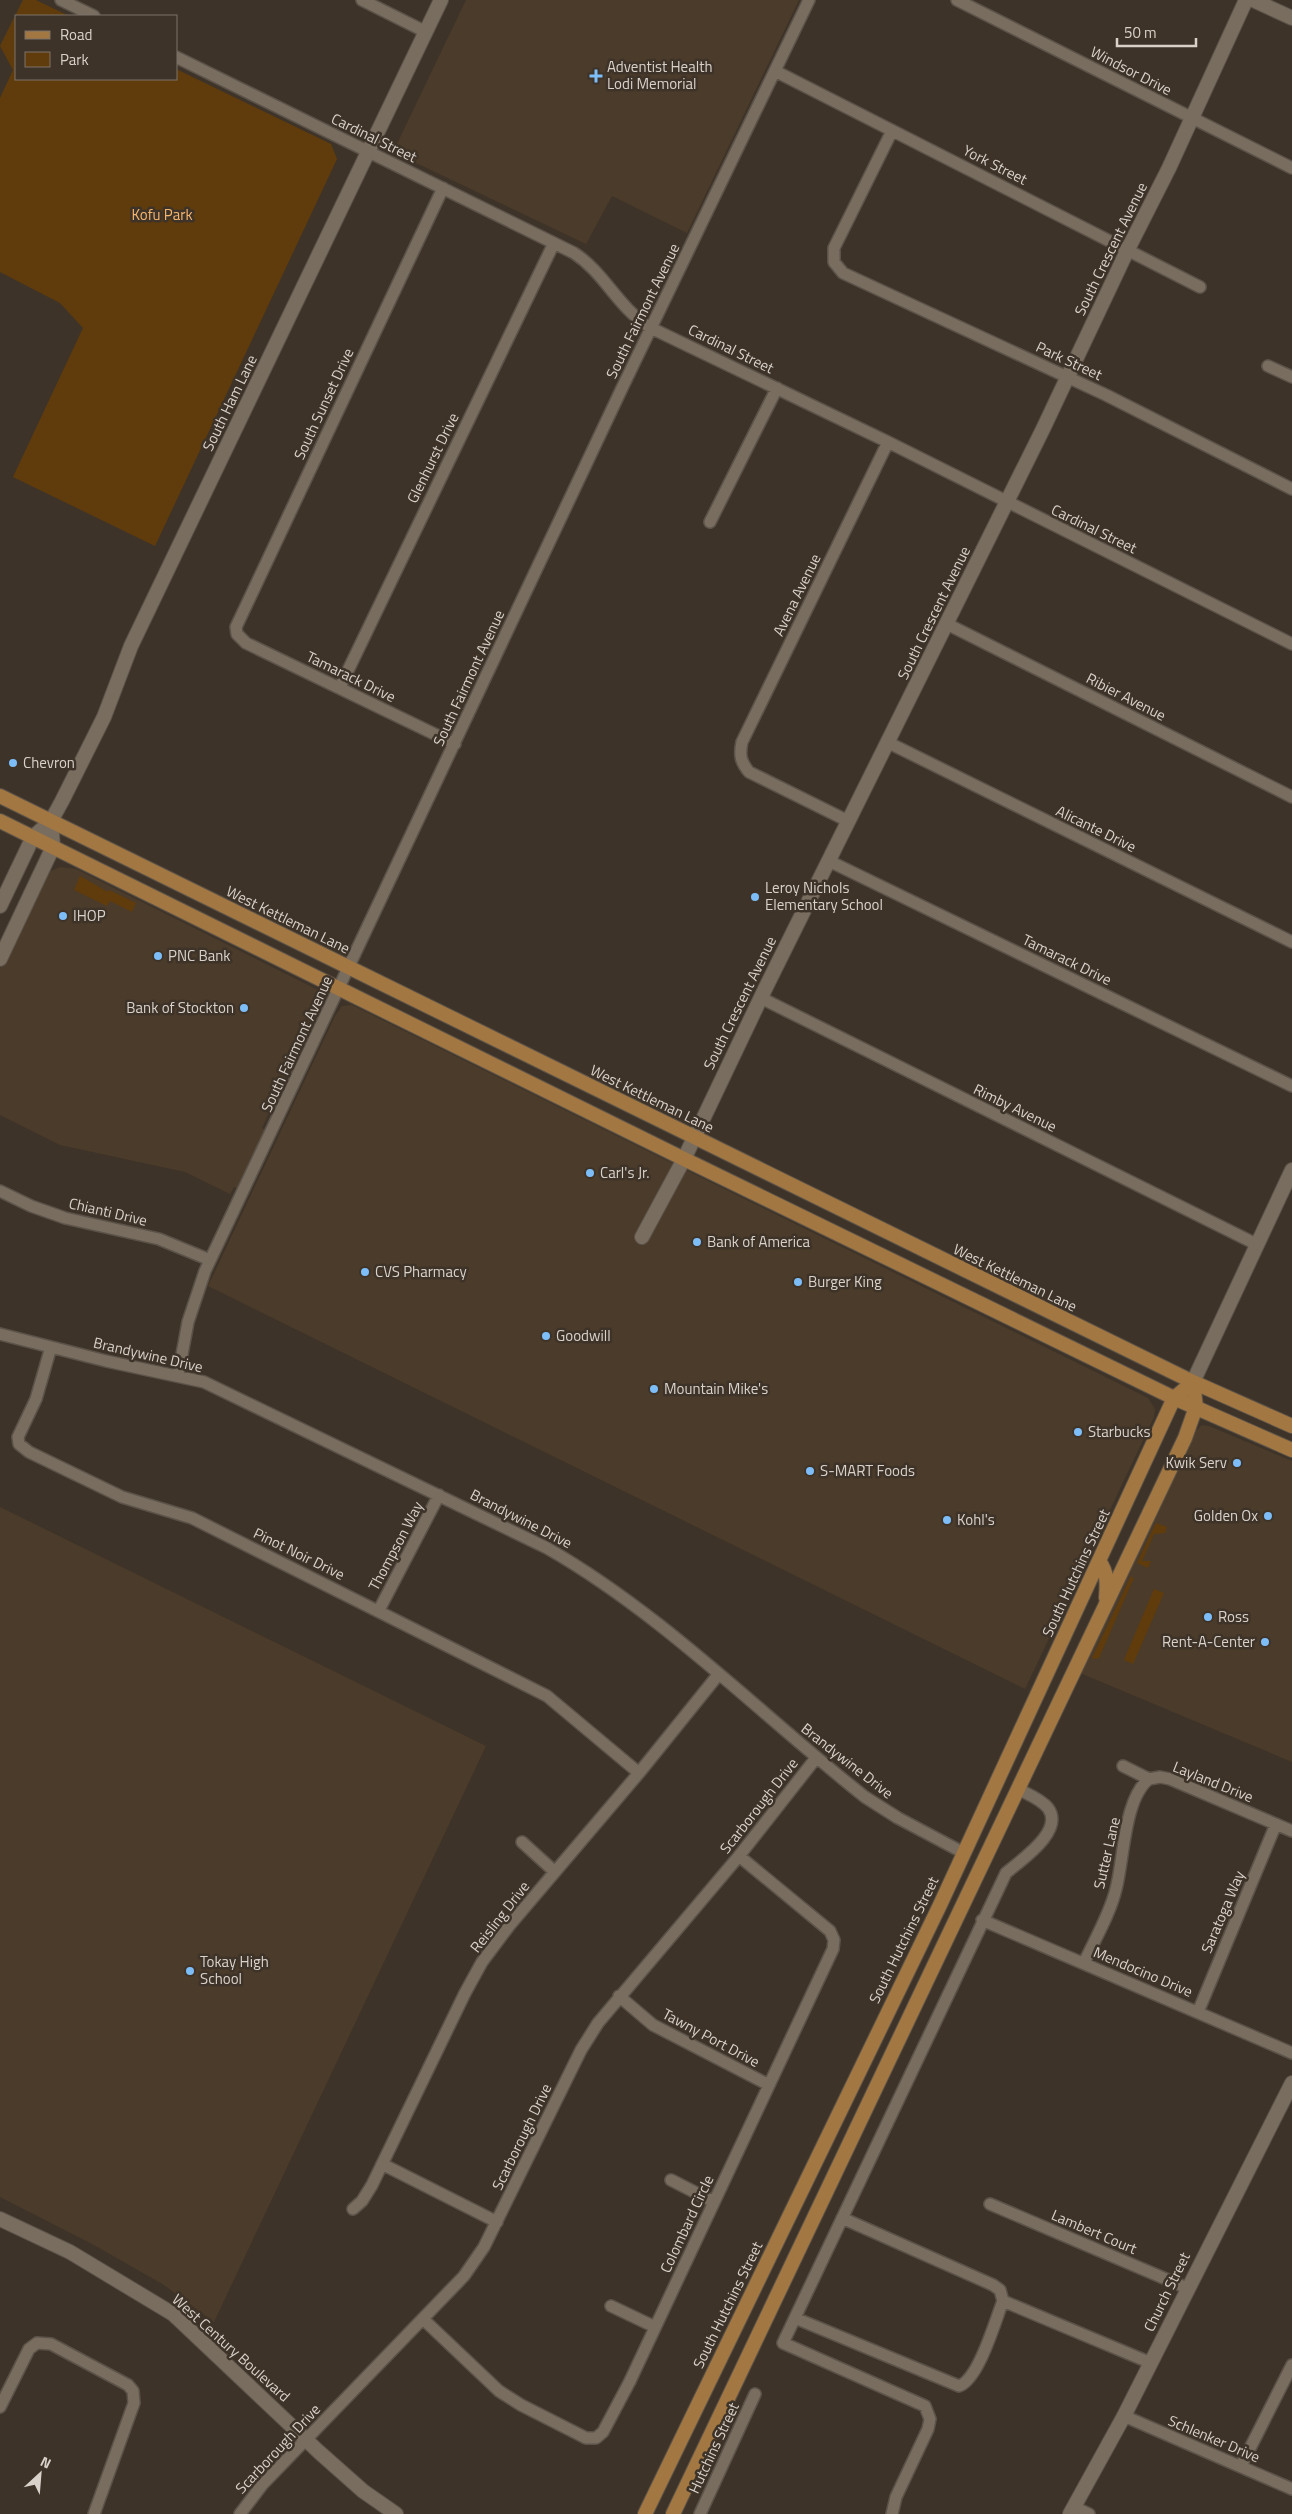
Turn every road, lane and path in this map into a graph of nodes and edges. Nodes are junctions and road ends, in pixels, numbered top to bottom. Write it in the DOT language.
graph roads {
  1 [pos="61,0"];
  2 [pos="362,0"];
  3 [pos="441,0"];
  4 [pos="809,0"];
  5 [pos="957,0"];
  6 [pos="1246,0"];
  7 [pos="1254,0"];
  8 [pos="92,15"];
  9 [pos="1292,18"];
  10 [pos="426,32"];
  11 [pos="178,58"];
  12 [pos="775,71"];
  13 [pos="1192,118"];
  14 [pos="892,131"];
  15 [pos="369,152"];
  16 [pos="1292,168"];
  17 [pos="443,188"];
  18 [pos="554,243"];
  19 [pos="1128,248"];
  20 [pos="1200,287"];
  21 [pos="651,328"];
  22 [pos="1268,366"];
  23 [pos="1068,377"];
  24 [pos="1292,377"];
  25 [pos="777,388"];
  26 [pos="888,442"];
  27 [pos="1292,488"];
  28 [pos="1006,503"];
  29 [pos="710,522"];
  30 [pos="947,624"];
  31 [pos="237,634"];
  32 [pos="1292,644"];
  33 [pos="340,687"];
  34 [pos="887,742"];
  35 [pos="455,744"];
  36 [pos="0,796"];
  37 [pos="1292,797"];
  38 [pos="0,821"];
  39 [pos="848,821"];
  40 [pos="52,822"];
  41 [pos="33,837"];
  42 [pos="53,847"];
  43 [pos="829,861"];
  44 [pos="0,906"];
  45 [pos="1292,942"];
  46 [pos="0,959"];
  47 [pos="349,968"];
  48 [pos="339,989"];
  49 [pos="760,998"];
  50 [pos="1292,1086"];
  51 [pos="693,1138"];
  52 [pos="684,1159"];
  53 [pos="1292,1170"];
  54 [pos="0,1191"];
  55 [pos="642,1237"];
  56 [pos="1256,1244"];
  57 [pos="210,1260"];
  58 [pos="998,1287"];
  59 [pos="950,1288"];
  60 [pos="0,1334"];
  61 [pos="51,1348"];
  62 [pos="178,1376"];
  63 [pos="1192,1382"];
  64 [pos="1174,1398"];
  65 [pos="1196,1407"];
  66 [pos="1292,1426"];
  67 [pos="1292,1450"];
  68 [pos="439,1495"];
  69 [pos="1100,1561"];
  70 [pos="1105,1606"];
  71 [pos="379,1610"];
  72 [pos="718,1675"];
  73 [pos="816,1758"];
  74 [pos="1124,1766"];
  75 [pos="639,1773"];
  76 [pos="1149,1779"];
  77 [pos="1018,1789"];
  78 [pos="1276,1824"];
  79 [pos="1292,1831"];
  80 [pos="522,1842"];
  81 [pos="964,1853"];
  82 [pos="739,1856"];
  83 [pos="555,1872"];
  84 [pos="982,1920"];
  85 [pos="1084,1963"];
  86 [pos="619,1996"];
  87 [pos="1198,2012"];
  88 [pos="1292,2053"];
  89 [pos="1292,2083"];
  90 [pos="769,2085"];
  91 [pos="382,2164"];
  92 [pos="671,2180"];
  93 [pos="714,2202"];
  94 [pos="990,2204"];
  95 [pos="353,2208"];
  96 [pos="842,2218"];
  97 [pos="0,2219"];
  98 [pos="497,2222"];
  99 [pos="1187,2288"];
  100 [pos="1003,2301"];
  101 [pos="611,2306"];
  102 [pos="795,2318"];
  103 [pos="423,2319"];
  104 [pos="655,2328"];
  105 [pos="1151,2363"];
  106 [pos="1292,2365"];
  107 [pos="755,2394"];
  108 [pos="0,2408"];
  109 [pos="1124,2416"];
  110 [pos="305,2439"];
  111 [pos="1241,2466"];
  112 [pos="1292,2489"];
  113 [pos="1072,2511"];
  114 [pos="94,2514"];
  115 [pos="240,2514"];
  116 [pos="396,2514"];
  117 [pos="645,2514"];
  118 [pos="674,2514"];
  119 [pos="700,2514"];
  120 [pos="892,2514"];
  121 [pos="1089,2514"];
  1 -- 8 [label="street"];
  2 -- 10 [label="street"];
  3 -- 10 [label="street, South Ham Lane"];
  4 -- 12 [label="street, South Fairmont Avenue"];
  5 -- 13 [label="street, Windsor Drive"];
  6 -- 13 [label="street, South Crescent Avenue"];
  7 -- 9 [label="street"];
  10 -- 15 [label="street, South Ham Lane"];
  11 -- 15 [label="street, Cardinal Street"];
  12 -- 14 [label="street, York Street"];
  12 -- 21 [label="street, South Fairmont Avenue"];
  13 -- 16 [label="street, Windsor Drive"];
  13 -- 19 [label="street, South Crescent Avenue"];
  14 -- 19 [label="street, York Street"];
  14 -- 23 [label="street, Park Street"];
  15 -- 17 [label="street, Cardinal Street"];
  15 -- 40 [label="street, South Ham Lane"];
  17 -- 18 [label="street, Cardinal Street"];
  17 -- 31 [label="street, South Sunset Drive"];
  18 -- 21 [label="street, Cardinal Street"];
  18 -- 33 [label="street, Glenhurst Drive"];
  19 -- 20 [label="street, York Street"];
  19 -- 23 [label="street, South Crescent Avenue"];
  21 -- 25 [label="street, Cardinal Street"];
  21 -- 35 [label="street, South Fairmont Avenue"];
  22 -- 24 [label="street"];
  23 -- 27 [label="street, Park Street"];
  23 -- 28 [label="street, South Crescent Avenue"];
  25 -- 26 [label="street, Cardinal Street"];
  25 -- 29 [label="street"];
  26 -- 28 [label="street, Cardinal Street"];
  26 -- 39 [label="street, Avena Avenue"];
  28 -- 30 [label="street, South Crescent Avenue"];
  28 -- 32 [label="street, Cardinal Street"];
  30 -- 34 [label="street, South Crescent Avenue"];
  30 -- 37 [label="street, Ribier Avenue"];
  31 -- 33 [label="street, Tamarack Drive"];
  33 -- 35 [label="street, Tamarack Drive"];
  34 -- 39 [label="street, South Crescent Avenue"];
  34 -- 45 [label="street, Alicante Drive"];
  35 -- 47 [label="street, South Fairmont Avenue"];
  36 -- 40 [label="main road, West Kettleman Lane"];
  38 -- 41 [label="main road"];
  39 -- 43 [label="street, South Crescent Avenue"];
  40 -- 41 [label="street, South Ham Lane"];
  40 -- 42 [label="street, South Ham Lane"];
  40 -- 47 [label="main road, West Kettleman Lane"];
  41 -- 42 [label="main road"];
  41 -- 44 [label="street, South Ham Lane"];
  42 -- 46 [label="street, South Ham Lane"];
  42 -- 48 [label="main road"];
  43 -- 49 [label="street, South Crescent Avenue"];
  43 -- 50 [label="street, Tamarack Drive"];
  47 -- 48 [label="street, South Fairmont Avenue"];
  47 -- 51 [label="main road, West Kettleman Lane"];
  48 -- 52 [label="main road"];
  48 -- 57 [label="street, South Fairmont Avenue"];
  49 -- 51 [label="street, South Crescent Avenue"];
  49 -- 56 [label="street, Rimby Avenue"];
  51 -- 52 [label="street, South Crescent Avenue"];
  51 -- 58 [label="main road, West Kettleman Lane"];
  52 -- 55 [label="street, South Crescent Avenue"];
  52 -- 59 [label="main road"];
  53 -- 56 [label="street, South Hutchins Street"];
  54 -- 57 [label="street, Chianti Drive"];
  56 -- 63 [label="street, South Hutchins Street"];
  57 -- 62 [label="street, South Fairmont Avenue"];
  58 -- 59 [label="main road"];
  58 -- 63 [label="main road, West Kettleman Lane"];
  59 -- 64 [label="main road"];
  60 -- 61 [label="street, Brandywine Drive"];
  61 -- 62 [label="street, Brandywine Drive"];
  61 -- 71 [label="street, Pinot Noir Drive"];
  62 -- 68 [label="street, Brandywine Drive"];
  63 -- 64 [label="main road, South Hutchins Street"];
  63 -- 65 [label="main road"];
  63 -- 66 [label="main road, West Kettleman Lane"];
  64 -- 65 [label="main road"];
  64 -- 69 [label="main road, South Hutchins Street"];
  65 -- 67 [label="main road"];
  65 -- 70 [label="main road"];
  68 -- 71 [label="street, Thompson Way"];
  68 -- 72 [label="street, Brandywine Drive"];
  69 -- 70 [label="main road"];
  69 -- 81 [label="main road, South Hutchins Street"];
  70 -- 77 [label="main road"];
  71 -- 75 [label="street, Pinot Noir Drive"];
  72 -- 73 [label="street, Brandywine Drive"];
  72 -- 75 [label="street, Reisling Drive"];
  73 -- 81 [label="street, Brandywine Drive"];
  73 -- 82 [label="street, Scarborough Drive"];
  74 -- 76 [label="street, Layland Drive"];
  75 -- 83 [label="street, Reisling Drive"];
  76 -- 78 [label="street, Layland Drive"];
  76 -- 85 [label="street, Sutter Lane"];
  77 -- 84 [label="street"];
  77 -- 118 [label="main road"];
  78 -- 79 [label="street, Layland Drive"];
  78 -- 87 [label="street, Saratoga Way"];
  80 -- 83 [label="street"];
  81 -- 117 [label="main road, South Hutchins Street"];
  82 -- 86 [label="street, Scarborough Drive"];
  82 -- 90 [label="street, Colombard Circle"];
  83 -- 91 [label="street, Reisling Drive"];
  84 -- 85 [label="street, Mendocino Drive"];
  84 -- 96 [label="street"];
  85 -- 87 [label="street, Mendocino Drive"];
  86 -- 90 [label="street, Tawny Port Drive"];
  86 -- 98 [label="street, Scarborough Drive"];
  87 -- 88 [label="street, Mendocino Drive"];
  89 -- 99 [label="street, Church Street"];
  90 -- 93 [label="street, Colombard Circle"];
  91 -- 95 [label="street, Reisling Drive"];
  91 -- 98 [label="street"];
  92 -- 93 [label="street"];
  93 -- 104 [label="street, Colombard Circle"];
  94 -- 99 [label="street, Lambert Court"];
  96 -- 100 [label="street"];
  96 -- 102 [label="street"];
  97 -- 110 [label="street, West Century Boulevard"];
  98 -- 103 [label="street, Scarborough Drive"];
  99 -- 105 [label="street, Church Street"];
  100 -- 102 [label="street"];
  100 -- 105 [label="street"];
  101 -- 104 [label="street"];
  102 -- 120 [label="street"];
  103 -- 104 [label="street, Colombard Circle"];
  103 -- 110 [label="street, Scarborough Drive"];
  105 -- 109 [label="street, Church Street"];
  106 -- 111 [label="street"];
  107 -- 119 [label="street, Hutchins Street"];
  108 -- 114 [label="street"];
  109 -- 111 [label="street, Schlenker Drive"];
  109 -- 113 [label="street, Church Street"];
  110 -- 115 [label="street, Scarborough Drive"];
  110 -- 116 [label="street, West Century Boulevard"];
  111 -- 112 [label="street, Schlenker Drive"];
  113 -- 121 [label="street"];
}
